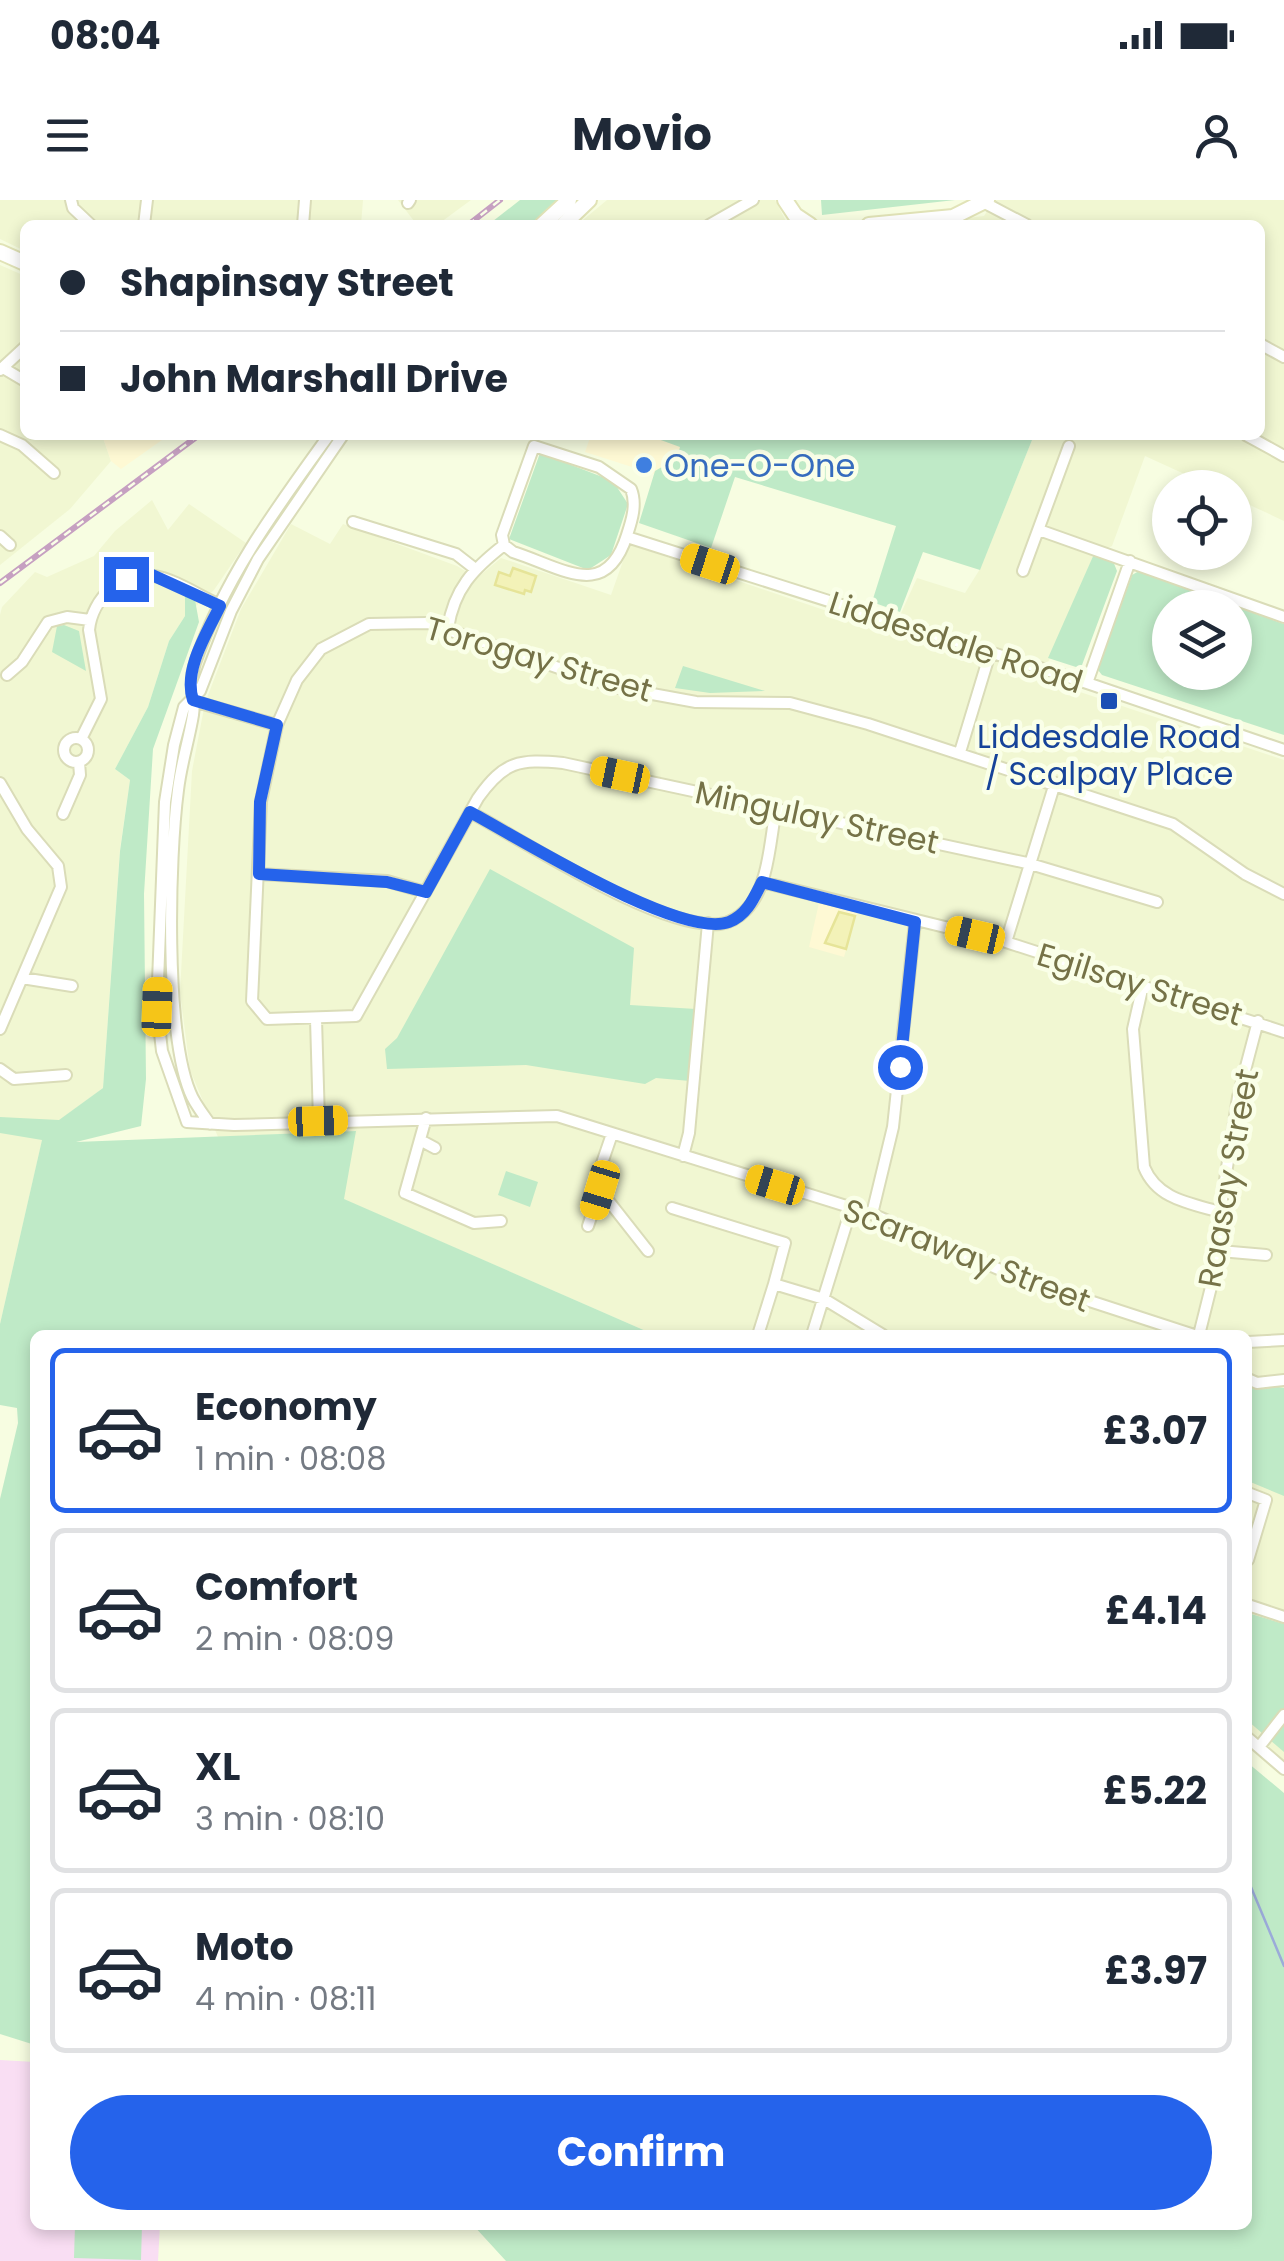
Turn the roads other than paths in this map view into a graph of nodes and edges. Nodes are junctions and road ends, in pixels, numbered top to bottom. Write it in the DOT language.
graph roads {
  1 [pos="71,200"];
  2 [pos="569,200"];
  3 [pos="589,200"];
  4 [pos="752,200"];
  5 [pos="785,200"];
  6 [pos="986,202"];
  7 [pos="87,220"];
  8 [pos="547,220"];
  9 [pos="568,220"];
  10 [pos="718,220"];
  11 [pos="802,220"];
  12 [pos="922,220"];
  13 [pos="1018,220"];
  14 [pos="0,435"];
  15 [pos="325,440"];
  16 [pos="340,440"];
  17 [pos="1255,440"];
  18 [pos="536,441"];
  19 [pos="1069,446"];
  20 [pos="1284,456"];
  21 [pos="54,472"];
  22 [pos="353,522"];
  23 [pos="1039,530"];
  24 [pos="0,536"];
  25 [pos="626,537"];
  26 [pos="10,544"];
  27 [pos="504,545"];
  28 [pos="1130,561"];
  29 [pos="474,568"];
  30 [pos="1023,571"];
  31 [pos="220,606"];
  32 [pos="1284,617"];
  33 [pos="90,620"];
  34 [pos="448,628"];
  35 [pos="990,653"];
  36 [pos="7,674"];
  37 [pos="1087,683"];
  38 [pos="193,700"];
  39 [pos="277,725"];
  40 [pos="81,739"];
  41 [pos="1284,750"];
  42 [pos="960,752"];
  43 [pos="79,762"];
  44 [pos="0,783"];
  45 [pos="1055,783"];
  46 [pos="776,809"];
  47 [pos="470,812"];
  48 [pos="63,814"];
  49 [pos="1027,863"];
  50 [pos="259,874"];
  51 [pos="762,882"];
  52 [pos="426,892"];
  53 [pos="1284,894"];
  54 [pos="1156,902"];
  55 [pos="915,922"];
  56 [pos="708,923"];
  57 [pos="1006,942"];
  58 [pos="22,978"];
  59 [pos="1144,985"];
  60 [pos="72,986"];
  61 [pos="316,1019"];
  62 [pos="1258,1020"];
  63 [pos="0,1029"];
  64 [pos="1284,1032"];
  65 [pos="0,1069"];
  66 [pos="66,1075"];
  67 [pos="426,1118"];
  68 [pos="318,1121"];
  69 [pos="210,1124"];
  70 [pos="612,1134"];
  71 [pos="420,1140"];
  72 [pos="435,1148"];
  73 [pos="683,1156"];
  74 [pos="600,1190"];
  75 [pos="672,1208"];
  76 [pos="851,1209"];
  77 [pos="1220,1212"];
  78 [pos="872,1214"];
  79 [pos="502,1221"];
  80 [pos="588,1226"];
  81 [pos="648,1251"];
  82 [pos="1220,1251"];
  83 [pos="1266,1254"];
  84 [pos="774,1284"];
  85 [pos="824,1299"];
  86 [pos="760,1330"];
  87 [pos="814,1330"];
  88 [pos="875,1330"];
  89 [pos="1178,1330"];
  90 [pos="1191,1330"];
  91 [pos="1284,1340"];
  92 [pos="1252,1342"];
  93 [pos="1252,1379"];
  94 [pos="1284,1380"];
  95 [pos="1252,1495"];
  96 [pos="1252,1547"];
  97 [pos="1252,1606"];
  98 [pos="1284,1617"];
  99 [pos="1284,1715"];
  100 [pos="1252,1742"];
  101 [pos="1259,1748"];
  102 [pos="1284,1769"];
  1 -- 7 [label="street"];
  2 -- 8 [label="street"];
  3 -- 9 [label="street"];
  4 -- 10 [label="street"];
  5 -- 11 [label="street"];
  6 -- 12 [label="street"];
  6 -- 13 [label="street"];
  14 -- 21 [label="street"];
  15 -- 31 [label="street"];
  16 -- 38 [label="street"];
  17 -- 20 [label="street"];
  18 -- 25 [label="street"];
  18 -- 27 [label="street"];
  19 -- 23 [label="street"];
  22 -- 29 [label="street"];
  23 -- 28 [label="street"];
  23 -- 30 [label="street"];
  24 -- 26 [label="street"];
  25 -- 27 [label="street"];
  25 -- 35 [label="street, Liddesdale Road"];
  27 -- 29 [label="street"];
  28 -- 32 [label="street"];
  28 -- 37 [label="street"];
  29 -- 34 [label="street"];
  31 -- 33 [label="street"];
  31 -- 38 [label="street"];
  33 -- 36 [label="street"];
  33 -- 40 [label="street"];
  34 -- 39 [label="street, Torogay Street"];
  34 -- 42 [label="street, Torogay Street"];
  35 -- 37 [label="street, Liddesdale Road"];
  35 -- 42 [label="street"];
  37 -- 41 [label="street, Liddesdale Road"];
  38 -- 39 [label="street"];
  38 -- 69 [label="street"];
  38 -- 69 [label="street"];
  39 -- 50 [label="street, Torogay Street"];
  40 -- 43 [label="street"];
  40 -- 43 [label="street"];
  42 -- 45 [label="street, Torogay Street"];
  43 -- 48 [label="street"];
  44 -- 58 [label="street"];
  45 -- 49 [label="street"];
  45 -- 53 [label="street, Torogay Street"];
  46 -- 47 [label="street, Mingulay Street"];
  46 -- 49 [label="street, Mingulay Street"];
  46 -- 51 [label="street"];
  47 -- 52 [label="street, Mingulay Street"];
  47 -- 56 [label="street"];
  49 -- 54 [label="street, Mingulay Street"];
  49 -- 57 [label="street"];
  50 -- 52 [label="street"];
  50 -- 61 [label="street, Torogay Street"];
  51 -- 55 [label="street, Egilsay Street"];
  51 -- 56 [label="street"];
  52 -- 61 [label="street, Mingulay Street"];
  55 -- 57 [label="street, Egilsay Street"];
  55 -- 78 [label="street"];
  56 -- 73 [label="street"];
  57 -- 59 [label="street, Egilsay Street"];
  58 -- 60 [label="street"];
  58 -- 63 [label="street"];
  59 -- 62 [label="street, Egilsay Street"];
  59 -- 77 [label="street"];
  61 -- 68 [label="street"];
  62 -- 64 [label="street, Egilsay Street"];
  62 -- 77 [label="street, Raasay Street"];
  65 -- 66 [label="street"];
  67 -- 68 [label="street, Scaraway Street"];
  67 -- 70 [label="street, Scaraway Street"];
  67 -- 71 [label="street"];
  68 -- 69 [label="street, Scaraway Street"];
  70 -- 73 [label="street, Scaraway Street"];
  70 -- 74 [label="street"];
  71 -- 72 [label="street"];
  71 -- 79 [label="street"];
  73 -- 76 [label="street, Scaraway Street"];
  74 -- 80 [label="street"];
  74 -- 81 [label="street"];
  75 -- 84 [label="street"];
  76 -- 78 [label="street, Scaraway Street"];
  76 -- 85 [label="street"];
  77 -- 82 [label="street, Raasay Street"];
  78 -- 89 [label="street, Scaraway Street"];
  82 -- 83 [label="street"];
  82 -- 90 [label="street, Raasay Street"];
  84 -- 85 [label="street"];
  84 -- 86 [label="street"];
  85 -- 87 [label="street"];
  85 -- 88 [label="street"];
  91 -- 92 [label="street"];
  93 -- 94 [label="street"];
  95 -- 96 [label="street"];
  97 -- 98 [label="street"];
  99 -- 101 [label="street"];
  100 -- 101 [label="street"];
  101 -- 102 [label="street"];
}
